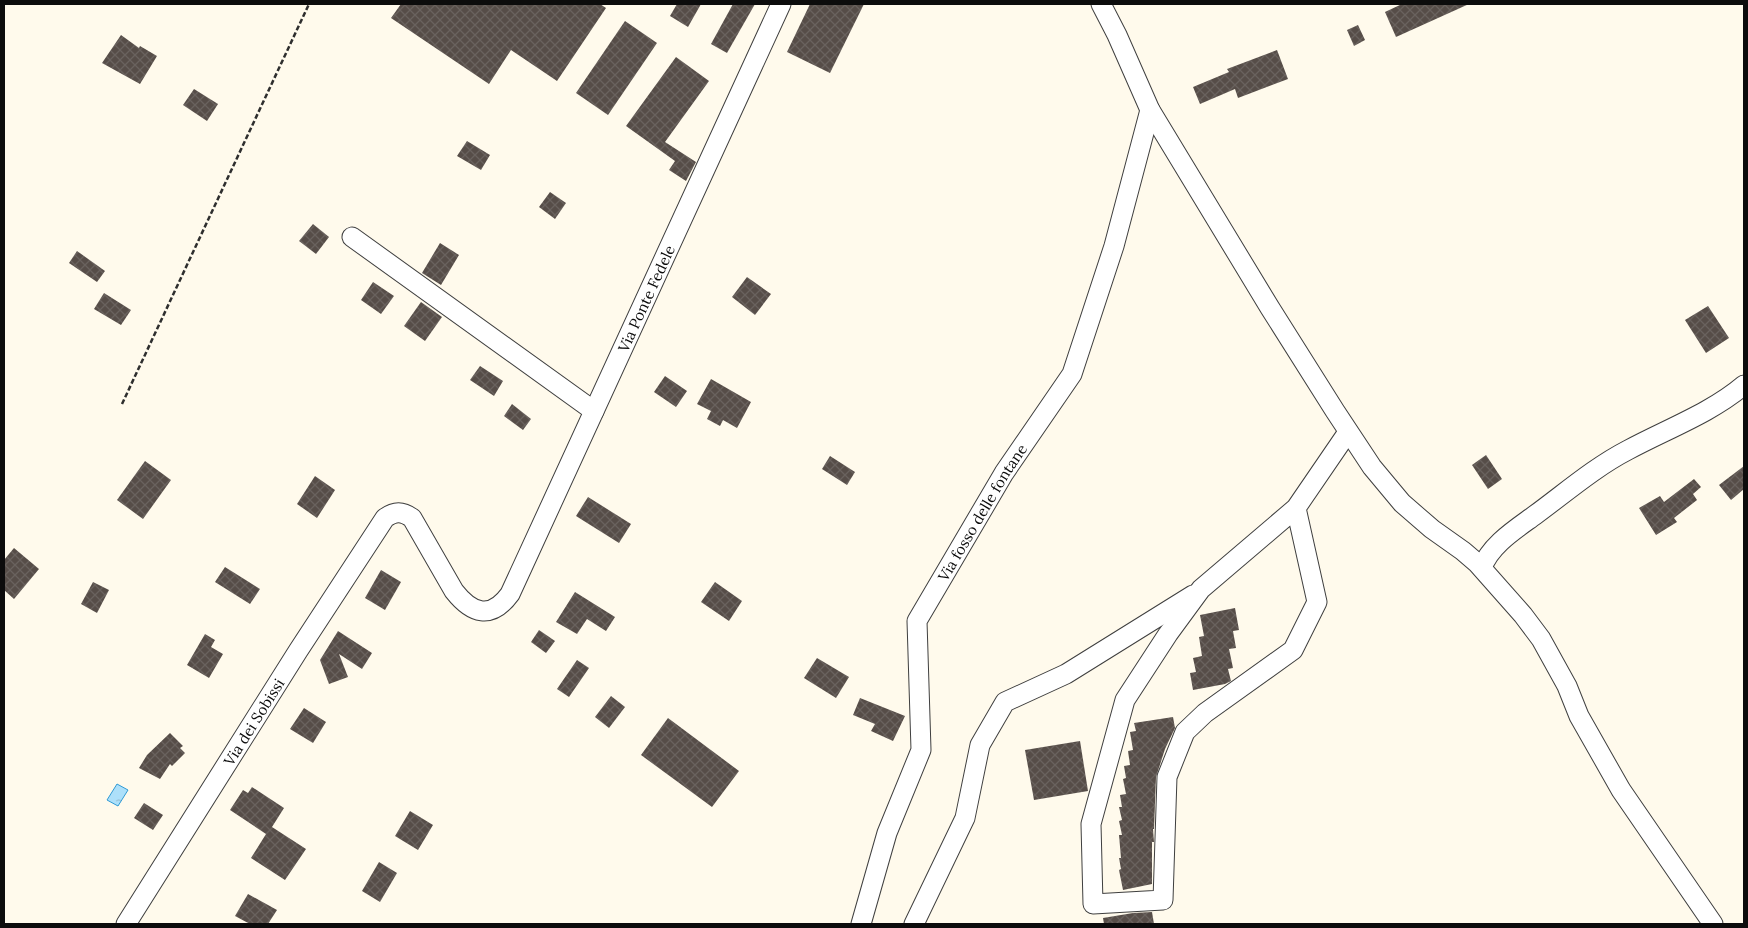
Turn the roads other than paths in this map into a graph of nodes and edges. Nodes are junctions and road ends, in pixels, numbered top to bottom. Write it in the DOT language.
graph roads {
  1 [pos="782,4"];
  2 [pos="1101,4"];
  3 [pos="1150,110"];
  4 [pos="352,237"];
  5 [pos="1744,385"];
  6 [pos="594,411"];
  7 [pos="1348,432"];
  8 [pos="1296,508"];
  9 [pos="382,522"];
  10 [pos="1482,568"];
  11 [pos="1202,589"];
  12 [pos="126,924"];
  13 [pos="861,924"];
  14 [pos="914,924"];
  15 [pos="1713,924"];
  1 -- 6 [label="street, Via Ponte Fedele"];
  2 -- 3 [label="street"];
  3 -- 7 [label="street"];
  3 -- 13 [label="street, Via fosso delle fontane"];
  4 -- 6 [label="street"];
  5 -- 10 [label="street"];
  6 -- 9 [label="street, Via Ponte Fedele"];
  7 -- 8 [label="street"];
  7 -- 10 [label="street"];
  8 -- 11 [label="street"];
  8 -- 11 [label="street"];
  9 -- 12 [label="street, Via dei Sobissi"];
  10 -- 15 [label="street"];
  11 -- 14 [label="street"];
}
